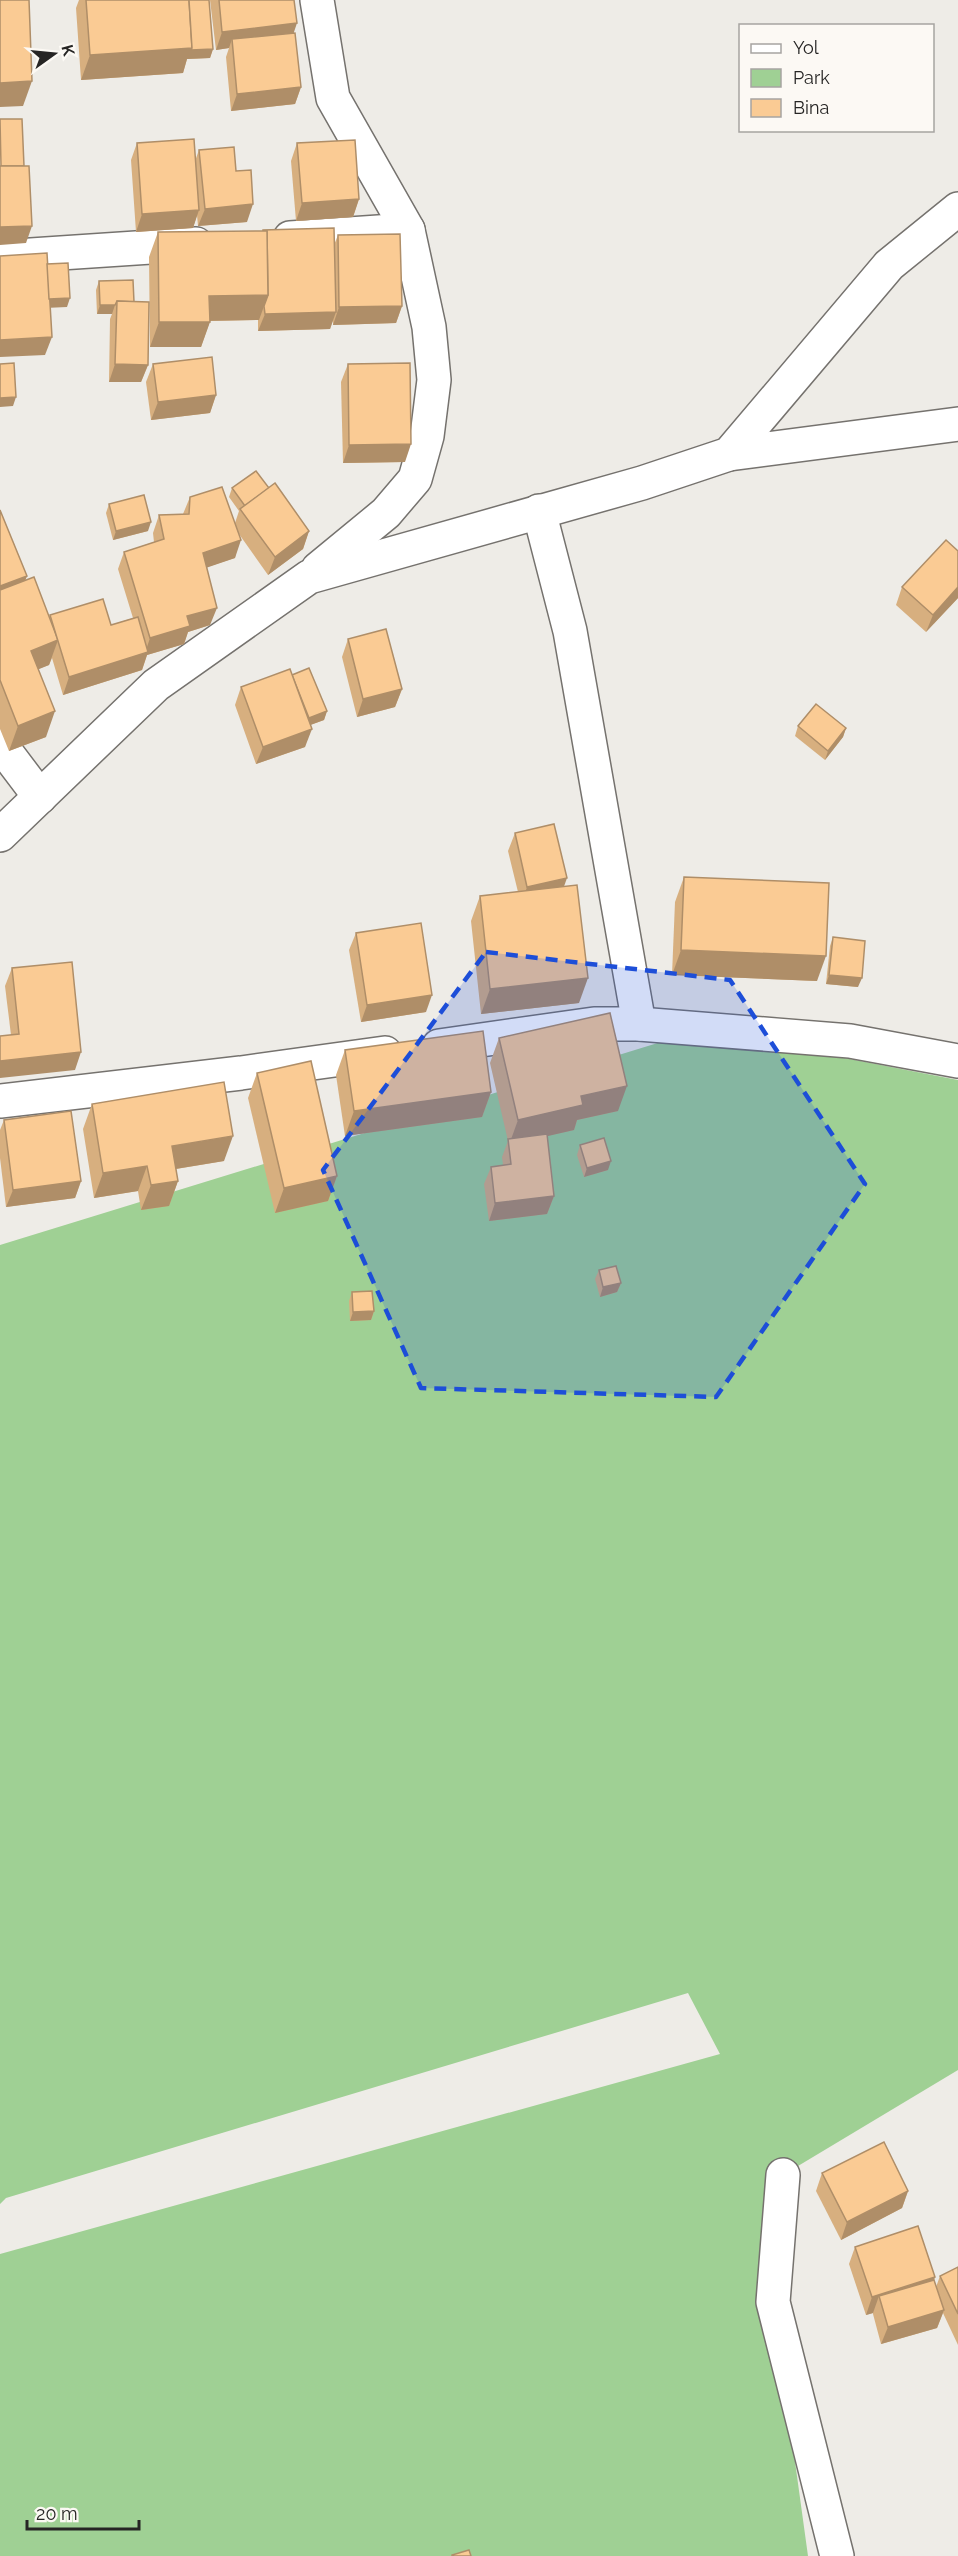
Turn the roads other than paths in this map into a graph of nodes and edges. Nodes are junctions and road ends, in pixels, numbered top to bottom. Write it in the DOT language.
graph roads {
  1 [pos="317,0"];
  2 [pos="958,209"];
  3 [pos="408,230"];
  4 [pos="256,240"];
  5 [pos="221,242"];
  6 [pos="0,257"];
  7 [pos="958,424"];
  8 [pos="729,454"];
  9 [pos="539,511"];
  10 [pos="309,577"];
  11 [pos="0,744"];
  12 [pos="40,797"];
  13 [pos="0,835"];
  14 [pos="639,1024"];
  15 [pos="958,1061"];
  16 [pos="0,1101"];
  17 [pos="783,2175"];
  18 [pos="837,2556"];
  1 -- 3 [label="street"];
  2 -- 8 [label="street"];
  3 -- 4 [label="street"];
  3 -- 10 [label="street"];
  5 -- 6 [label="street"];
  7 -- 8 [label="street"];
  8 -- 9 [label="street"];
  9 -- 10 [label="street"];
  9 -- 14 [label="street"];
  10 -- 12 [label="street"];
  11 -- 12 [label="street"];
  12 -- 13 [label="street"];
  14 -- 15 [label="street"];
  14 -- 16 [label="street"];
  17 -- 18 [label="street"];
}
